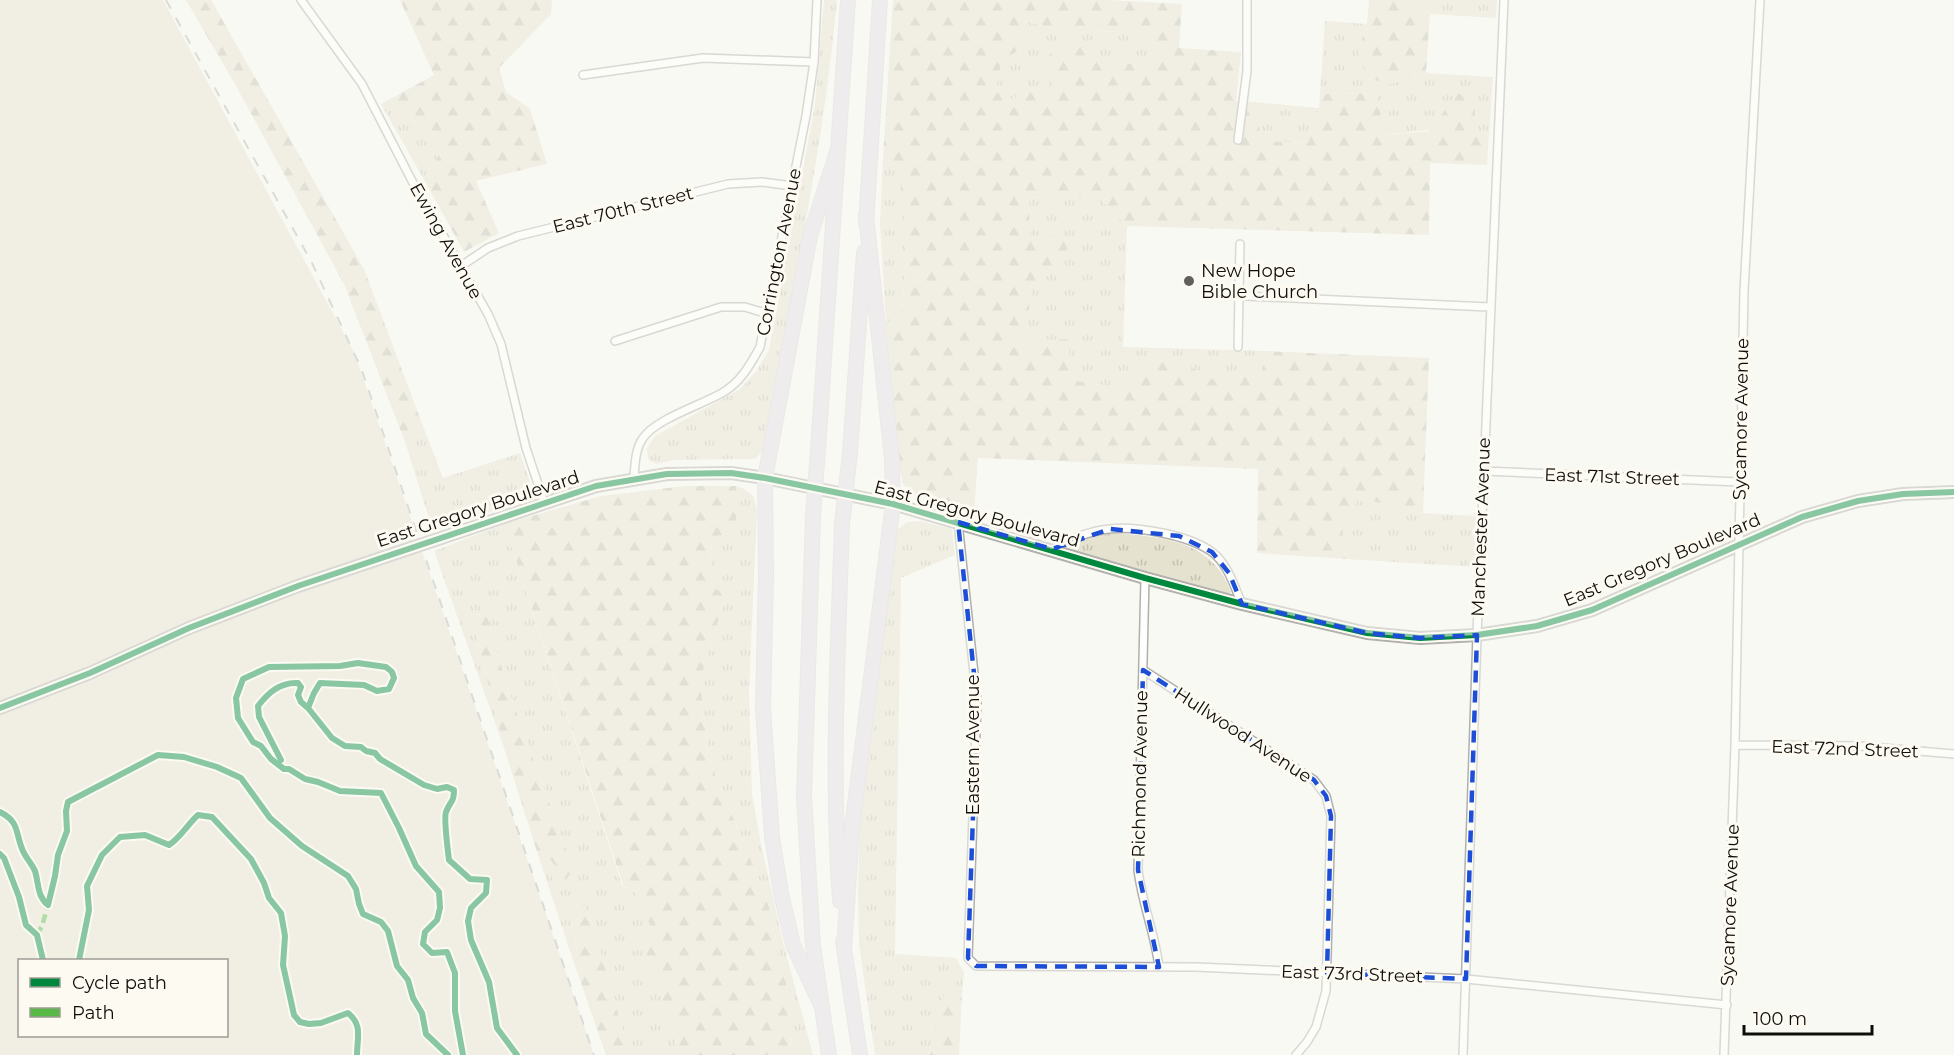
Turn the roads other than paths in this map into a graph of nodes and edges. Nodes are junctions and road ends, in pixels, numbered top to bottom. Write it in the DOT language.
graph roads {
  1 [pos="302,0"];
  2 [pos="817,0"];
  3 [pos="848,0"];
  4 [pos="880,0"];
  5 [pos="1247,0"];
  6 [pos="1504,0"];
  7 [pos="1760,0"];
  8 [pos="814,62"];
  9 [pos="583,75"];
  10 [pos="1238,140"];
  11 [pos="838,148"];
  12 [pos="792,186"];
  13 [pos="866,215"];
  14 [pos="1240,244"];
  15 [pos="460,266"];
  16 [pos="1224,295"];
  17 [pos="1239,296"];
  18 [pos="1490,307"];
  19 [pos="768,314"];
  20 [pos="615,341"];
  21 [pos="1238,347"];
  22 [pos="1484,471"];
  23 [pos="634,478"];
  24 [pos="765,478"];
  25 [pos="1739,482"];
  26 [pos="1954,492"];
  27 [pos="544,502"];
  28 [pos="893,504"];
  29 [pos="958,522"];
  30 [pos="1738,545"];
  31 [pos="1052,549"];
  32 [pos="1145,578"];
  33 [pos="1242,604"];
  34 [pos="1477,635"];
  35 [pos="1143,670"];
  36 [pos="0,708"];
  37 [pos="1735,746"];
  38 [pos="1954,754"];
  39 [pos="844,950"];
  40 [pos="976,966"];
  41 [pos="1159,967"];
  42 [pos="1327,973"];
  43 [pos="1466,979"];
  44 [pos="821,1005"];
  45 [pos="1727,1005"];
  46 [pos="829,1055"];
  47 [pos="860,1055"];
  48 [pos="1296,1055"];
  49 [pos="1463,1055"];
  50 [pos="1724,1055"];
  1 -- 15 [label="street, Ewing Avenue"];
  2 -- 8 [label="street, Corrington Avenue"];
  3 -- 11 [label="highway"];
  4 -- 13 [label="highway"];
  5 -- 10 [label="street"];
  6 -- 18 [label="street, Manchester Avenue"];
  7 -- 25 [label="street, Sycamore Avenue"];
  8 -- 9 [label="street"];
  8 -- 12 [label="street, Corrington Avenue"];
  11 -- 24 [label="highway"];
  11 -- 44 [label="highway, bridge"];
  12 -- 15 [label="street, East 70th Street"];
  12 -- 19 [label="street, Corrington Avenue"];
  13 -- 28 [label="highway"];
  13 -- 39 [label="highway, bridge"];
  14 -- 17 [label="street"];
  15 -- 27 [label="street, Ewing Avenue"];
  16 -- 17 [label="street"];
  17 -- 18 [label="street"];
  17 -- 21 [label="street"];
  18 -- 22 [label="street, Manchester Avenue"];
  19 -- 20 [label="street"];
  19 -- 23 [label="street, Corrington Avenue"];
  22 -- 25 [label="street, East 71st Street"];
  22 -- 34 [label="street, Manchester Avenue"];
  23 -- 24 [label="main road, East Gregory Boulevard"];
  23 -- 27 [label="main road, East Gregory Boulevard"];
  24 -- 28 [label="main road, East Gregory Boulevard"];
  24 -- 44 [label="highway"];
  25 -- 30 [label="street, Sycamore Avenue"];
  26 -- 30 [label="main road, East Gregory Boulevard"];
  27 -- 36 [label="main road, East Gregory Boulevard"];
  28 -- 29 [label="main road, East Gregory Boulevard"];
  28 -- 39 [label="highway"];
  29 -- 31 [label="main road, East Gregory Boulevard"];
  29 -- 40 [label="street, Eastern Avenue"];
  30 -- 34 [label="main road, East Gregory Boulevard"];
  30 -- 37 [label="street, Sycamore Avenue"];
  31 -- 32 [label="main road, East Gregory Boulevard"];
  31 -- 33 [label="street"];
  32 -- 33 [label="main road, East Gregory Boulevard"];
  32 -- 35 [label="street, Richmond Avenue"];
  33 -- 34 [label="main road, East Gregory Boulevard"];
  34 -- 43 [label="street, Manchester Avenue"];
  35 -- 41 [label="street, Richmond Avenue"];
  35 -- 42 [label="street, Hullwood Avenue"];
  37 -- 38 [label="street, East 72nd Street"];
  37 -- 45 [label="street, Sycamore Avenue"];
  39 -- 47 [label="highway"];
  40 -- 41 [label="street, East 73rd Street"];
  41 -- 42 [label="street, East 73rd Street"];
  42 -- 43 [label="street, East 73rd Street"];
  42 -- 48 [label="street, Hullwood Avenue"];
  43 -- 45 [label="street, East 73rd Street"];
  43 -- 49 [label="street, Manchester Avenue"];
  44 -- 46 [label="highway"];
  45 -- 50 [label="street, Sycamore Avenue"];
}
